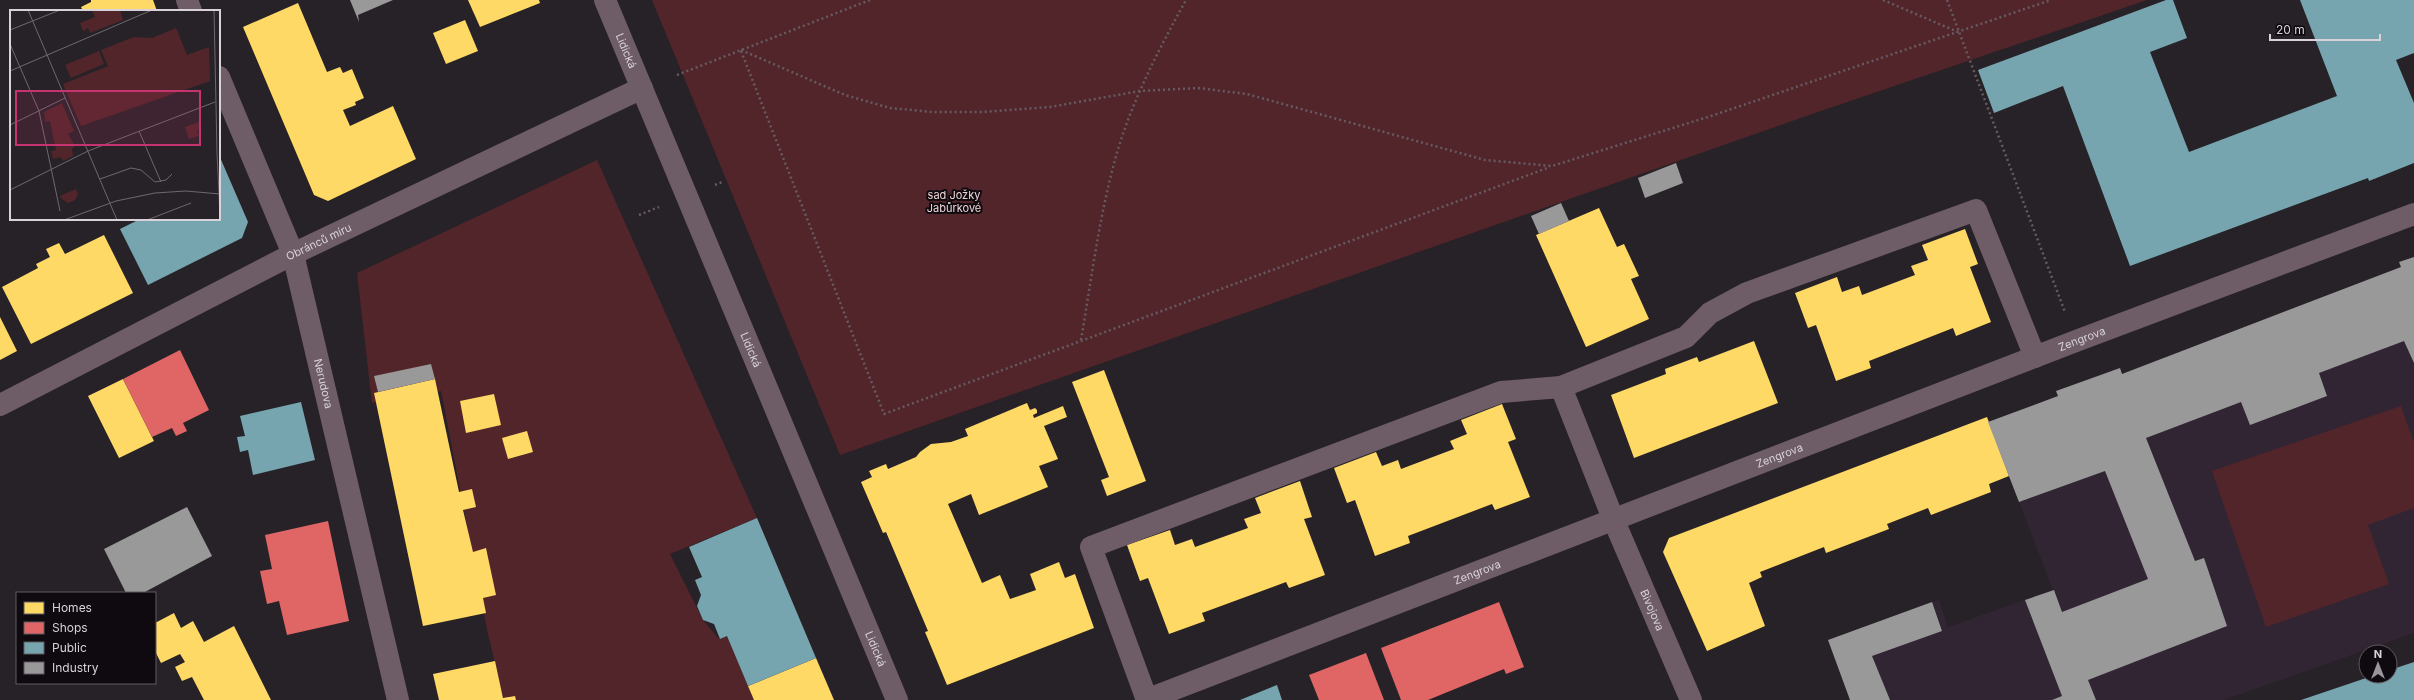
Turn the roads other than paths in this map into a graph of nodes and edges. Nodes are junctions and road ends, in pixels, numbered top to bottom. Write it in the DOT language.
graph roads {
  1 [pos="187,0"];
  2 [pos="605,0"];
  3 [pos="191,10"];
  4 [pos="220,79"];
  5 [pos="642,88"];
  6 [pos="2414,214"];
  7 [pos="293,254"];
  8 [pos="2035,357"];
  9 [pos="1561,387"];
  10 [pos="0,405"];
  11 [pos="1614,521"];
  12 [pos="398,700"];
  13 [pos="897,700"];
  14 [pos="1147,700"];
  15 [pos="1691,700"];
  1 -- 3 [label="street"];
  2 -- 5 [label="street, Lidická"];
  4 -- 7 [label="street, Nerudova"];
  5 -- 7 [label="street, Obránců míru"];
  5 -- 13 [label="street, Lidická"];
  6 -- 8 [label="street, Zengrova"];
  7 -- 10 [label="street, Obránců míru"];
  7 -- 12 [label="street, Nerudova"];
  8 -- 9 [label="street"];
  8 -- 11 [label="street, Zengrova"];
  9 -- 11 [label="street, Bivojova"];
  9 -- 14 [label="street"];
  11 -- 14 [label="street, Zengrova"];
  11 -- 15 [label="street, Bivojova"];
}
